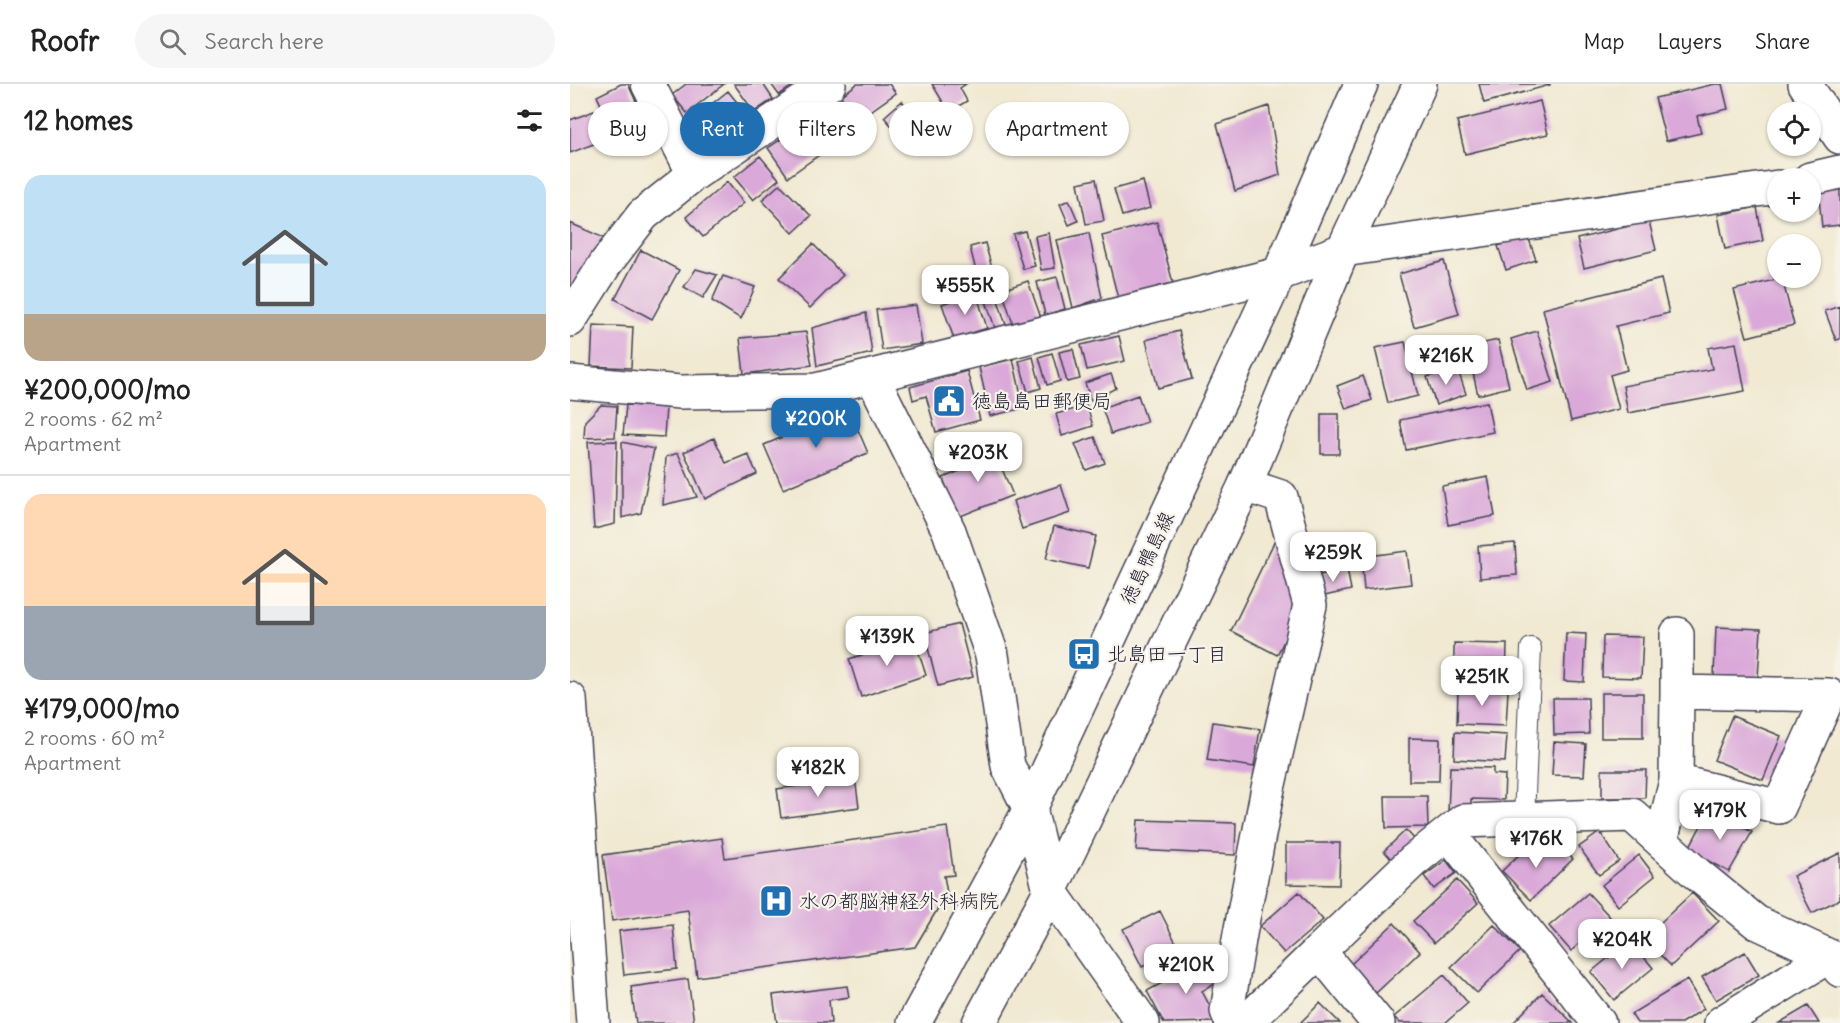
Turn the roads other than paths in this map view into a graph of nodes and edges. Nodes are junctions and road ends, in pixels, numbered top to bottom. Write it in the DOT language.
graph roads {
  1 [pos="648,84"];
  2 [pos="829,84"];
  3 [pos="1361,84"];
  4 [pos="1420,84"];
  5 [pos="1805,84"];
  6 [pos="1840,137"];
  7 [pos="1840,172"];
  8 [pos="694,174"];
  9 [pos="1821,176"];
  10 [pos="1767,189"];
  11 [pos="1343,250"];
  12 [pos="1280,274"];
  13 [pos="570,320"];
  14 [pos="873,378"];
  15 [pos="570,382"];
  16 [pos="1245,485"];
  17 [pos="1677,634"];
  18 [pos="1531,648"];
  19 [pos="1677,692"];
  20 [pos="570,699"];
  21 [pos="1676,781"];
  22 [pos="1030,809"];
  23 [pos="1524,819"];
  24 [pos="1448,833"];
  25 [pos="1661,841"];
  26 [pos="1050,891"];
  27 [pos="1319,951"];
  28 [pos="1835,963"];
  29 [pos="593,1023"];
  30 [pos="914,1023"];
  31 [pos="979,1023"];
  32 [pos="1143,1023"];
  33 [pos="1232,1023"];
  34 [pos="1245,1023"];
  35 [pos="1378,1023"];
  36 [pos="1599,1023"];
  37 [pos="1721,1023"];
  1 -- 8 [label="street"];
  2 -- 8 [label="street"];
  3 -- 12 [label="street, 徳島鴨島線"];
  4 -- 11 [label="street"];
  5 -- 6 [label="street"];
  7 -- 9 [label="street"];
  8 -- 13 [label="street"];
  10 -- 11 [label="street"];
  11 -- 12 [label="street"];
  11 -- 16 [label="street"];
  12 -- 14 [label="street"];
  12 -- 22 [label="street, 徳島鴨島線"];
  14 -- 15 [label="street"];
  14 -- 22 [label="street"];
  16 -- 26 [label="street"];
  16 -- 33 [label="street"];
  17 -- 19 [label="street"];
  18 -- 23 [label="lane"];
  19 -- 21 [label="street"];
  19 -- 21 [label="street"];
  20 -- 29 [label="street"];
  21 -- 25 [label="street"];
  22 -- 26 [label="street"];
  22 -- 30 [label="street, 徳島鴨島線"];
  23 -- 24 [label="street"];
  23 -- 25 [label="street"];
  24 -- 27 [label="street"];
  24 -- 36 [label="street"];
  25 -- 28 [label="street"];
  26 -- 31 [label="street"];
  26 -- 32 [label="street"];
  27 -- 34 [label="street"];
  27 -- 35 [label="street"];
  28 -- 37 [label="street"];
}
